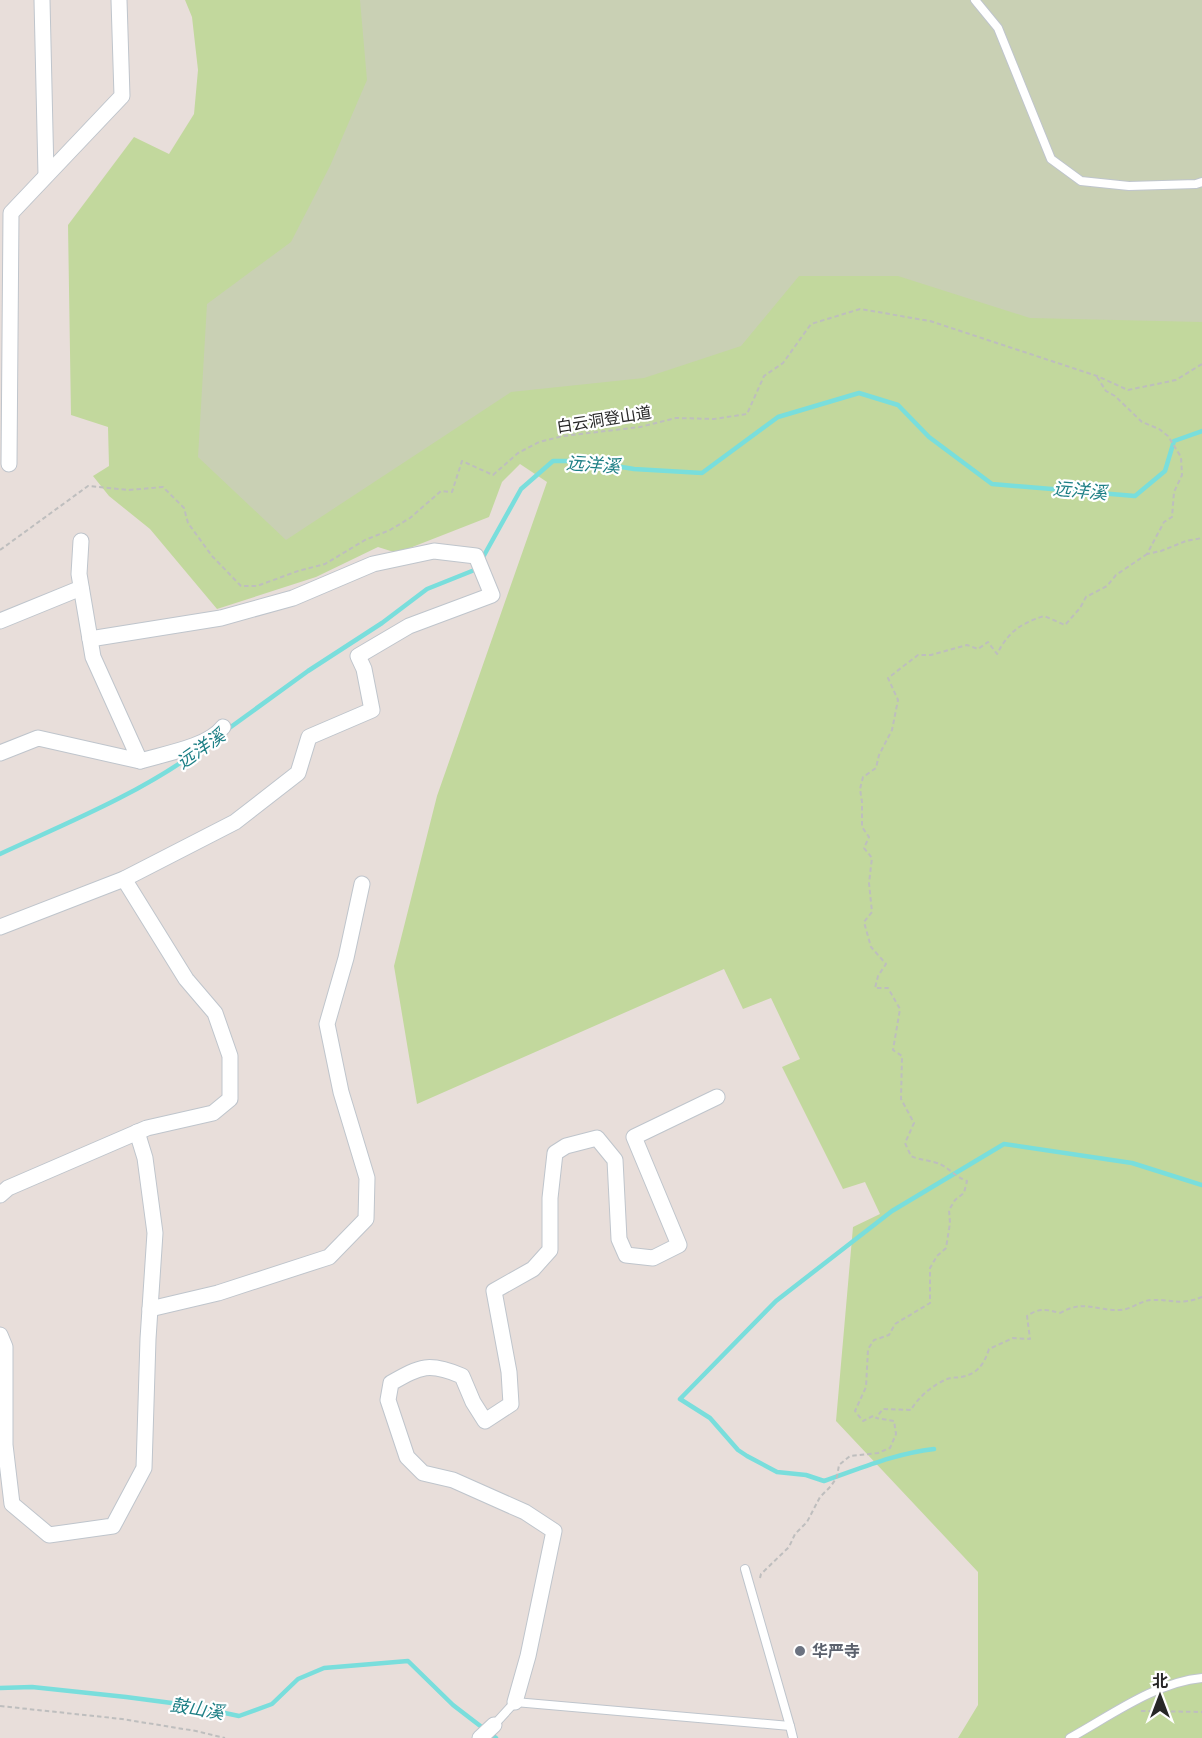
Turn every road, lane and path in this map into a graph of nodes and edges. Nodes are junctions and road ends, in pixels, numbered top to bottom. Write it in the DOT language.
graph roads {
  1 [pos="42,0"];
  2 [pos="118,0"];
  3 [pos="975,0"];
  4 [pos="46,175"];
  5 [pos="1202,182"];
  6 [pos="6,214"];
  7 [pos="1202,364"];
  8 [pos="1097,376"];
  9 [pos="9,464"];
  10 [pos="1202,538"];
  11 [pos="81,540"];
  12 [pos="0,550"];
  13 [pos="1147,554"];
  14 [pos="81,588"];
  15 [pos="0,621"];
  16 [pos="90,639"];
  17 [pos="223,727"];
  18 [pos="0,753"];
  19 [pos="140,761"];
  20 [pos="124,879"];
  21 [pos="362,884"];
  22 [pos="0,927"];
  23 [pos="717,1097"];
  24 [pos="137,1132"];
  25 [pos="0,1195"];
  26 [pos="1202,1297"];
  27 [pos="150,1309"];
  28 [pos="0,1335"];
  29 [pos="873,1416"];
  30 [pos="746,1569"];
  31 [pos="752,1595"];
  32 [pos="1202,1678"];
  33 [pos="515,1702"];
  34 [pos="0,1706"];
  35 [pos="1138,1711"];
  36 [pos="1202,1712"];
  37 [pos="494,1725"];
  38 [pos="790,1726"];
  39 [pos="225,1738"];
  40 [pos="480,1738"];
  41 [pos="793,1738"];
  42 [pos="1070,1738"];
  1 -- 4 [label="street"];
  2 -- 4 [label="street"];
  3 -- 5 [label="lane"];
  4 -- 6 [label="street"];
  6 -- 9 [label="street"];
  7 -- 8 [label="path, 白云洞登山道"];
  8 -- 12 [label="path, 白云洞登山道"];
  8 -- 13 [label="path"];
  10 -- 13 [label="path"];
  11 -- 14 [label="street"];
  13 -- 29 [label="path"];
  14 -- 15 [label="street"];
  14 -- 16 [label="street"];
  16 -- 19 [label="street"];
  16 -- 20 [label="street"];
  17 -- 19 [label="street"];
  18 -- 19 [label="street"];
  20 -- 22 [label="street"];
  20 -- 24 [label="street"];
  21 -- 27 [label="street"];
  23 -- 33 [label="street"];
  24 -- 25 [label="street"];
  24 -- 27 [label="street"];
  26 -- 31 [label="path"];
  27 -- 28 [label="street"];
  30 -- 31 [label="lane"];
  31 -- 38 [label="lane"];
  32 -- 42 [label="lane"];
  33 -- 37 [label="lane"];
  33 -- 38 [label="lane"];
  34 -- 39 [label="path"];
  35 -- 36 [label="path"];
  37 -- 40 [label="street"];
  38 -- 41 [label="lane"];
}
